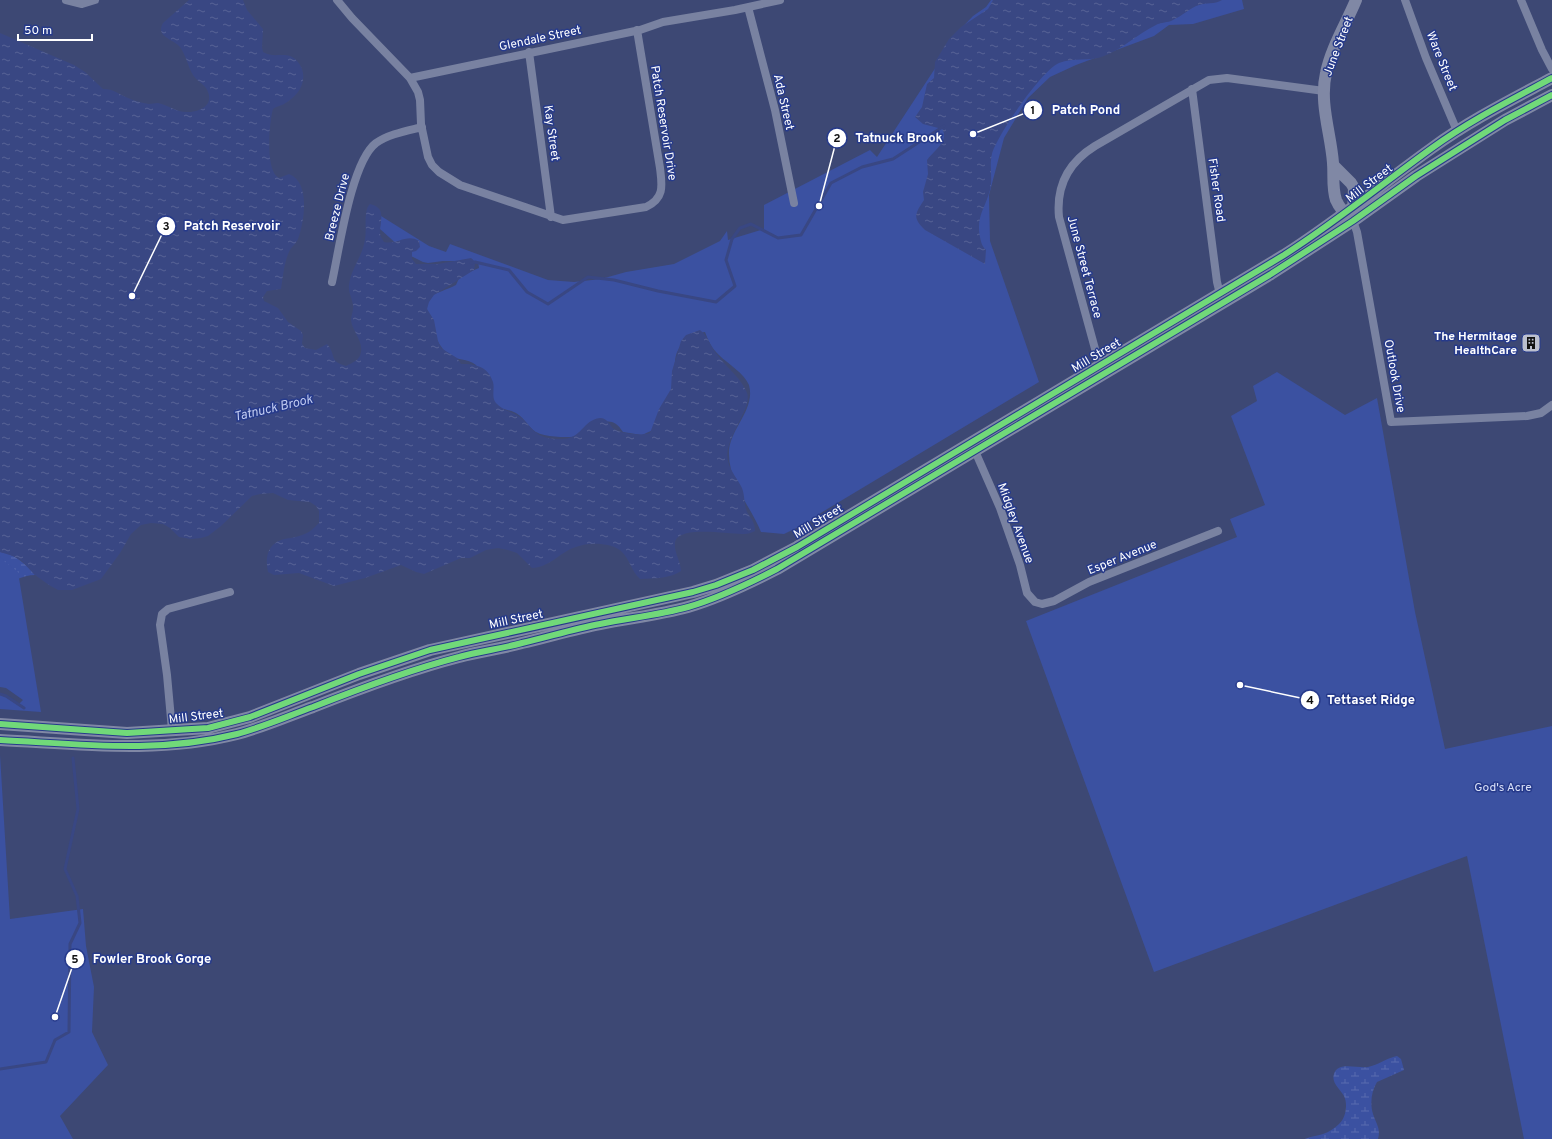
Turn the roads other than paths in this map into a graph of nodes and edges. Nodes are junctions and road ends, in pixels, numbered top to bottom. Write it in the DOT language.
graph roads {
  1 [pos="66,0"];
  2 [pos="95,0"];
  3 [pos="337,0"];
  4 [pos="780,0"];
  5 [pos="1356,0"];
  6 [pos="1404,0"];
  7 [pos="1521,0"];
  8 [pos="748,7"];
  9 [pos="637,30"];
  10 [pos="529,52"];
  11 [pos="1552,69"];
  12 [pos="410,78"];
  13 [pos="1552,78"];
  14 [pos="1192,89"];
  15 [pos="1324,91"];
  16 [pos="1552,95"];
  17 [pos="422,127"];
  18 [pos="1457,131"];
  19 [pos="1333,165"];
  20 [pos="794,203"];
  21 [pos="1351,214"];
  22 [pos="551,217"];
  23 [pos="332,282"];
  24 [pos="1220,294"];
  25 [pos="1100,366"];
  26 [pos="1552,405"];
  27 [pos="976,451"];
  28 [pos="1218,531"];
  29 [pos="230,592"];
  30 [pos="1036,602"];
  31 [pos="640,610"];
  32 [pos="0,724"];
  33 [pos="172,730"];
  34 [pos="0,740"];
  1 -- 2 [label="street"];
  3 -- 12 [label="street"];
  4 -- 8 [label="street, Glendale Street"];
  5 -- 15 [label="main road, June Street"];
  6 -- 18 [label="street, Ware Street"];
  7 -- 11 [label="street"];
  8 -- 9 [label="street, Glendale Street"];
  8 -- 20 [label="street, Ada Street"];
  9 -- 10 [label="street, Glendale Street"];
  9 -- 22 [label="street, Patch Reservoir Drive"];
  10 -- 12 [label="street, Glendale Street"];
  10 -- 22 [label="street, Kay Street"];
  12 -- 17 [label="street, Patch Reservoir Drive"];
  13 -- 18 [label="main road, Mill Street"];
  14 -- 15 [label="street, June Street Terrace"];
  14 -- 24 [label="street, Fisher Road"];
  14 -- 25 [label="street, June Street Terrace"];
  15 -- 19 [label="main road, June Street"];
  16 -- 21 [label="main road, Mill Street"];
  17 -- 22 [label="street, Patch Reservoir Drive"];
  17 -- 23 [label="street, Breeze Drive"];
  18 -- 21 [label="main road, Mill Street"];
  19 -- 21 [label="main road, June Street"];
  19 -- 21 [label="main road"];
  21 -- 24 [label="main road, Mill Street"];
  21 -- 26 [label="street, Outlook Drive"];
  21 -- 27 [label="main road, Mill Street"];
  24 -- 25 [label="main road, Mill Street"];
  25 -- 31 [label="main road, Mill Street"];
  27 -- 30 [label="street, Midgley Avenue"];
  27 -- 31 [label="main road, Mill Street"];
  28 -- 30 [label="street, Esper Avenue"];
  29 -- 33 [label="street"];
  31 -- 33 [label="main road, Mill Street"];
  31 -- 34 [label="main road, Mill Street"];
  32 -- 33 [label="main road, Mill Street"];
}
